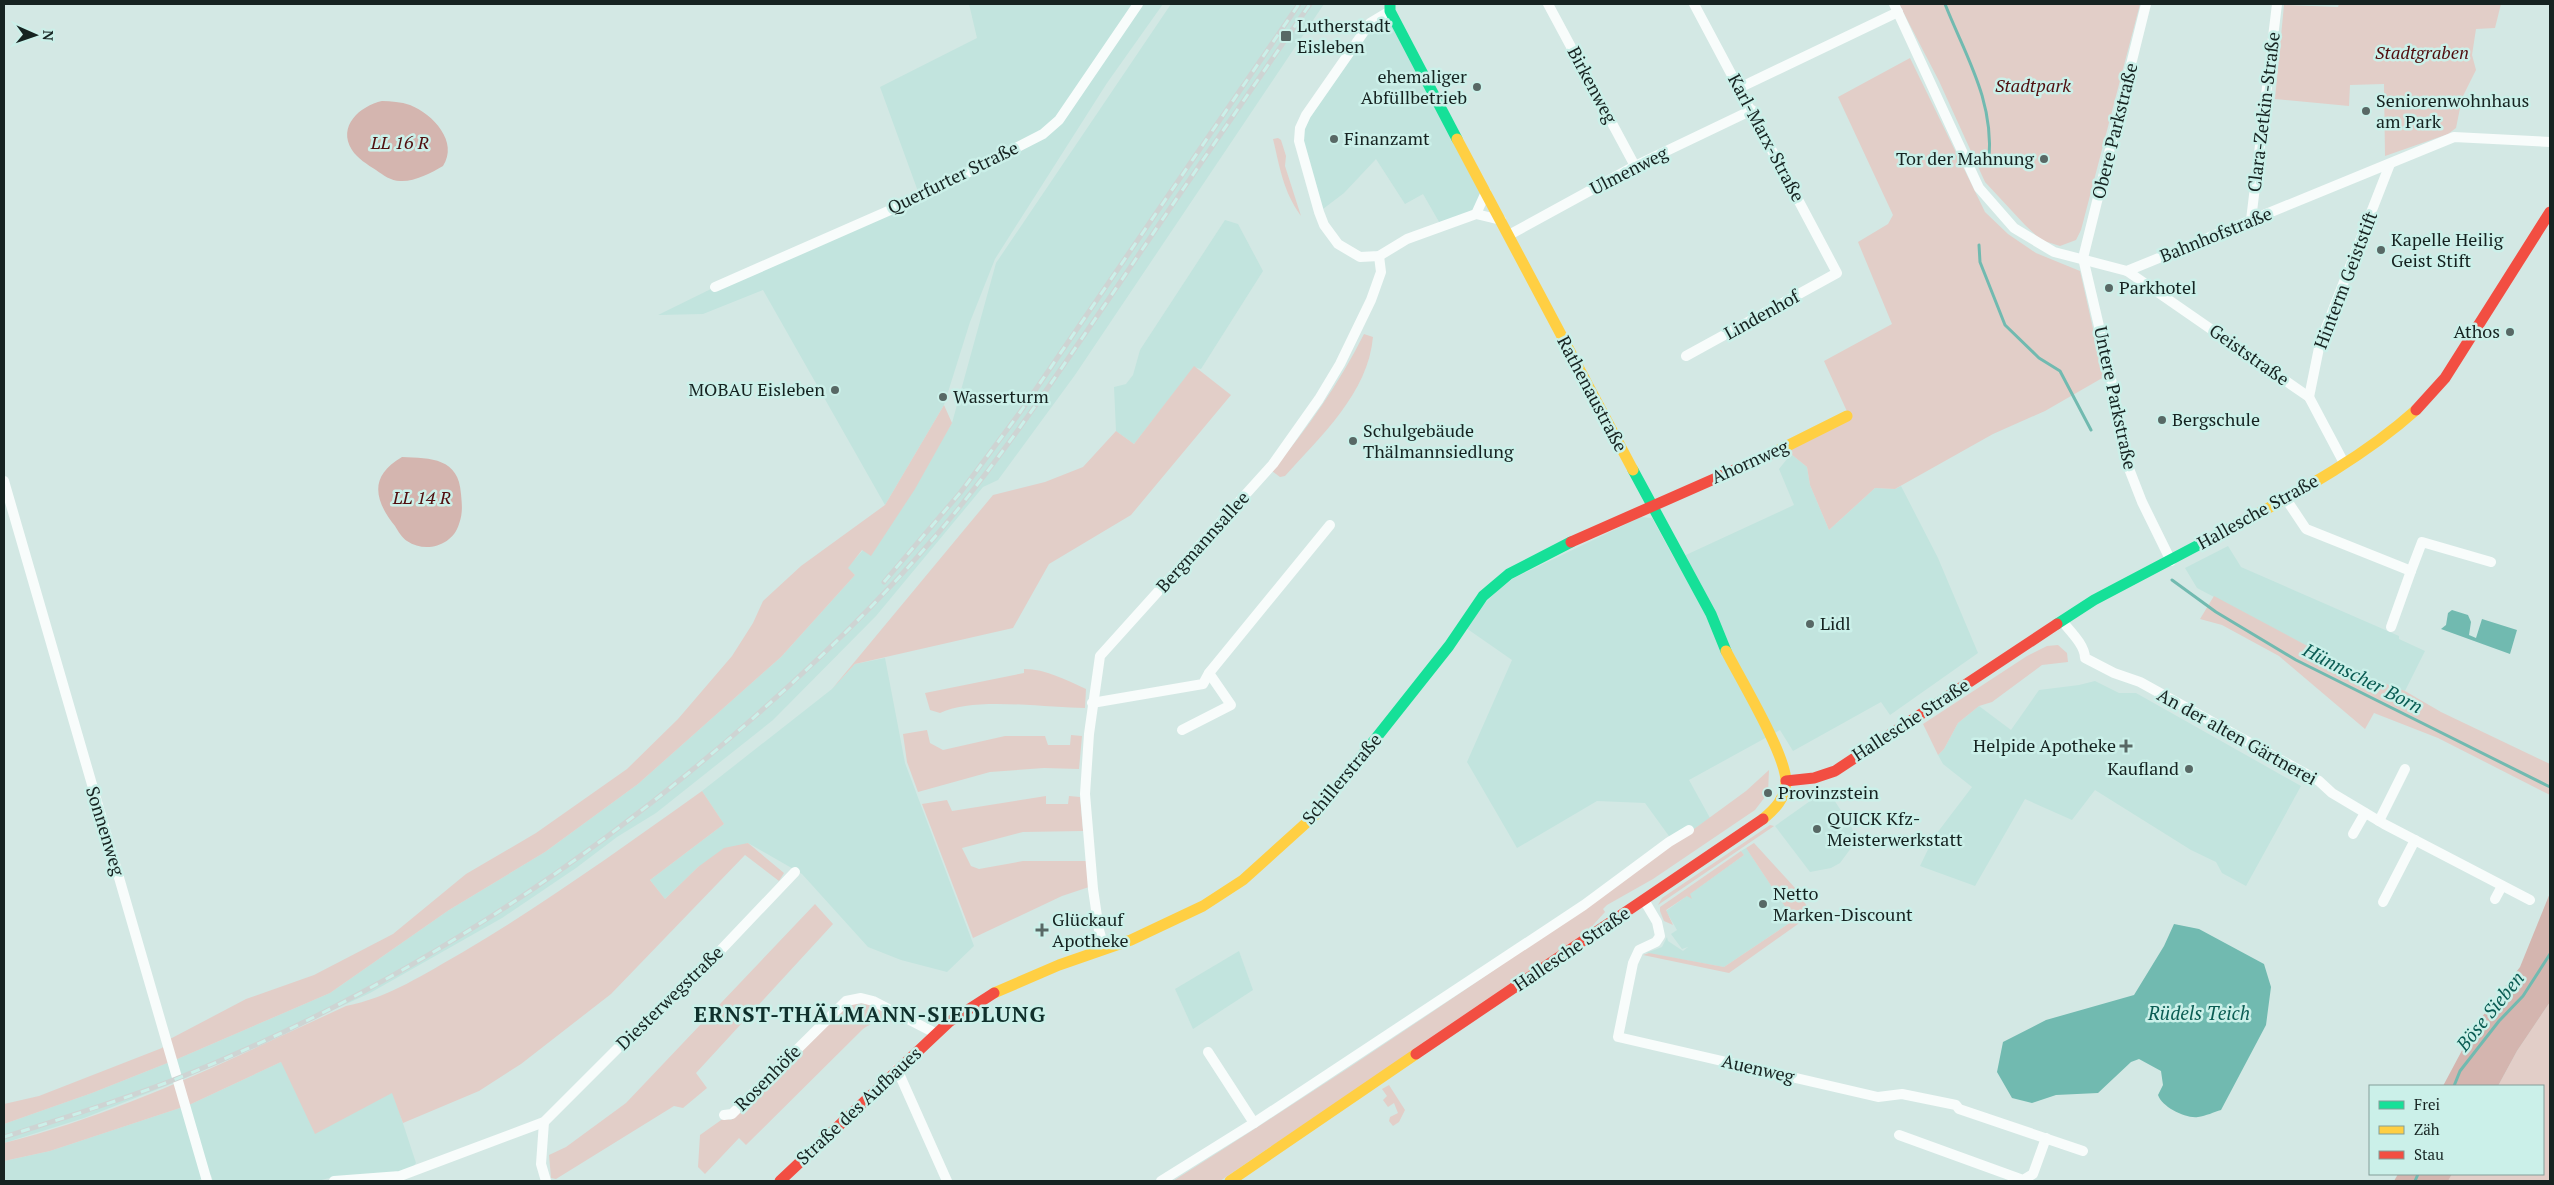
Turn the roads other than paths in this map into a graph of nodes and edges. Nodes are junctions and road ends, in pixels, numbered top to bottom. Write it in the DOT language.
graph roads {
  1 [pos="1138,4"];
  2 [pos="1548,4"];
  3 [pos="1694,4"];
  4 [pos="2146,4"];
  5 [pos="2277,4"];
  6 [pos="1390,7"];
  7 [pos="1896,8"];
  8 [pos="1739,88"];
  9 [pos="1752,110"];
  10 [pos="2550,142"];
  11 [pos="2390,164"];
  12 [pos="1635,166"];
  13 [pos="1486,192"];
  14 [pos="2550,212"];
  15 [pos="1476,214"];
  16 [pos="1501,220"];
  17 [pos="2251,220"];
  18 [pos="1509,235"];
  19 [pos="1379,256"];
  20 [pos="2084,258"];
  21 [pos="2127,271"];
  22 [pos="1837,273"];
  23 [pos="715,287"];
  24 [pos="1686,356"];
  25 [pos="2309,397"];
  26 [pos="1847,416"];
  27 [pos="2344,463"];
  28 [pos="4,481"];
  29 [pos="2286,499"];
  30 [pos="1651,505"];
  31 [pos="1330,525"];
  32 [pos="2170,561"];
  33 [pos="2491,562"];
  34 [pos="2411,571"];
  35 [pos="2062,621"];
  36 [pos="2391,626"];
  37 [pos="1209,673"];
  38 [pos="1092,702"];
  39 [pos="1182,730"];
  40 [pos="2405,769"];
  41 [pos="1786,781"];
  42 [pos="2365,813"];
  43 [pos="2381,823"];
  44 [pos="1688,830"];
  45 [pos="2353,834"];
  46 [pos="2415,840"];
  47 [pos="795,872"];
  48 [pos="2502,886"];
  49 [pos="2495,899"];
  50 [pos="1644,900"];
  51 [pos="2530,900"];
  52 [pos="2383,902"];
  53 [pos="1104,948"];
  54 [pos="963,1014"];
  55 [pos="937,1034"];
  56 [pos="1208,1052"];
  57 [pos="897,1070"];
  58 [pos="724,1115"];
  59 [pos="544,1122"];
  60 [pos="1254,1123"];
  61 [pos="1899,1135"];
  62 [pos="2046,1138"];
  63 [pos="2083,1151"];
  64 [pos="207,1181"];
  65 [pos="334,1181"];
  66 [pos="546,1181"];
  67 [pos="780,1181"];
  68 [pos="946,1181"];
  69 [pos="1161,1181"];
  70 [pos="1230,1181"];
  1 -- 23 [label="street, Querfurter Straße"];
  2 -- 12 [label="street, Birkenweg"];
  3 -- 8 [label="street, Karl-Marx-Straße"];
  4 -- 20 [label="street, Obere Parkstraße"];
  5 -- 17 [label="street, Clara-Zetkin-Straße"];
  6 -- 13 [label="street, Rathenaustraße"];
  6 -- 19 [label="street"];
  7 -- 8 [label="street"];
  7 -- 20 [label="street"];
  8 -- 9 [label="street, Karl-Marx-Straße"];
  9 -- 12 [label="street, Ulmenweg"];
  9 -- 22 [label="street, Karl-Marx-Straße"];
  10 -- 11 [label="street, Bahnhofstraße"];
  11 -- 17 [label="street, Bahnhofstraße"];
  11 -- 25 [label="street, Hinterm Geiststift"];
  12 -- 18 [label="street, Ulmenweg"];
  13 -- 15 [label="street"];
  13 -- 16 [label="street, Rathenaustraße"];
  14 -- 27 [label="street, Hallesche Straße"];
  15 -- 16 [label="street"];
  15 -- 19 [label="street"];
  16 -- 18 [label="street, Rathenaustraße"];
  17 -- 21 [label="street, Bahnhofstraße"];
  18 -- 30 [label="street, Rathenaustraße"];
  19 -- 38 [label="street, Bergmannsallee"];
  20 -- 21 [label="street"];
  20 -- 32 [label="street, Untere Parkstraße"];
  21 -- 25 [label="street, Geiststraße"];
  22 -- 24 [label="street, Lindenhof"];
  25 -- 27 [label="street, Geiststraße"];
  26 -- 30 [label="street, Ahornweg"];
  27 -- 29 [label="street, Hallesche Straße"];
  28 -- 64 [label="street, Sonnenweg"];
  29 -- 32 [label="street, Hallesche Straße"];
  29 -- 34 [label="street"];
  30 -- 41 [label="street, Rathenaustraße"];
  30 -- 53 [label="street, Schillerstraße"];
  31 -- 37 [label="street"];
  32 -- 35 [label="street, Hallesche Straße"];
  33 -- 34 [label="street"];
  34 -- 36 [label="street"];
  35 -- 41 [label="street, Hallesche Straße"];
  35 -- 42 [label="street, An der alten Gärtnerei"];
  37 -- 38 [label="street"];
  37 -- 39 [label="street"];
  38 -- 53 [label="street, Bergmannsallee"];
  40 -- 43 [label="street"];
  41 -- 50 [label="street, Hallesche Straße"];
  42 -- 43 [label="street, An der alten Gärtnerei"];
  42 -- 45 [label="street"];
  43 -- 46 [label="street, An der alten Gärtnerei"];
  44 -- 60 [label="street, Hallesche Straße"];
  46 -- 48 [label="street, An der alten Gärtnerei"];
  46 -- 52 [label="street"];
  47 -- 59 [label="street, Diesterwegstraße"];
  48 -- 49 [label="street"];
  48 -- 51 [label="street, An der alten Gärtnerei"];
  50 -- 62 [label="street, Auenweg"];
  50 -- 70 [label="street, Hallesche Straße"];
  53 -- 54 [label="street, Schillerstraße"];
  54 -- 55 [label="street, Straße des Aufbaues"];
  55 -- 57 [label="street, Straße des Aufbaues"];
  55 -- 58 [label="street, Rosenhöfe"];
  56 -- 60 [label="street"];
  57 -- 67 [label="street, Straße des Aufbaues"];
  57 -- 68 [label="street"];
  59 -- 65 [label="street, Diesterwegstraße"];
  59 -- 66 [label="street"];
  60 -- 69 [label="street, Hallesche Straße"];
  61 -- 62 [label="street"];
  62 -- 63 [label="street, Auenweg"];
}
